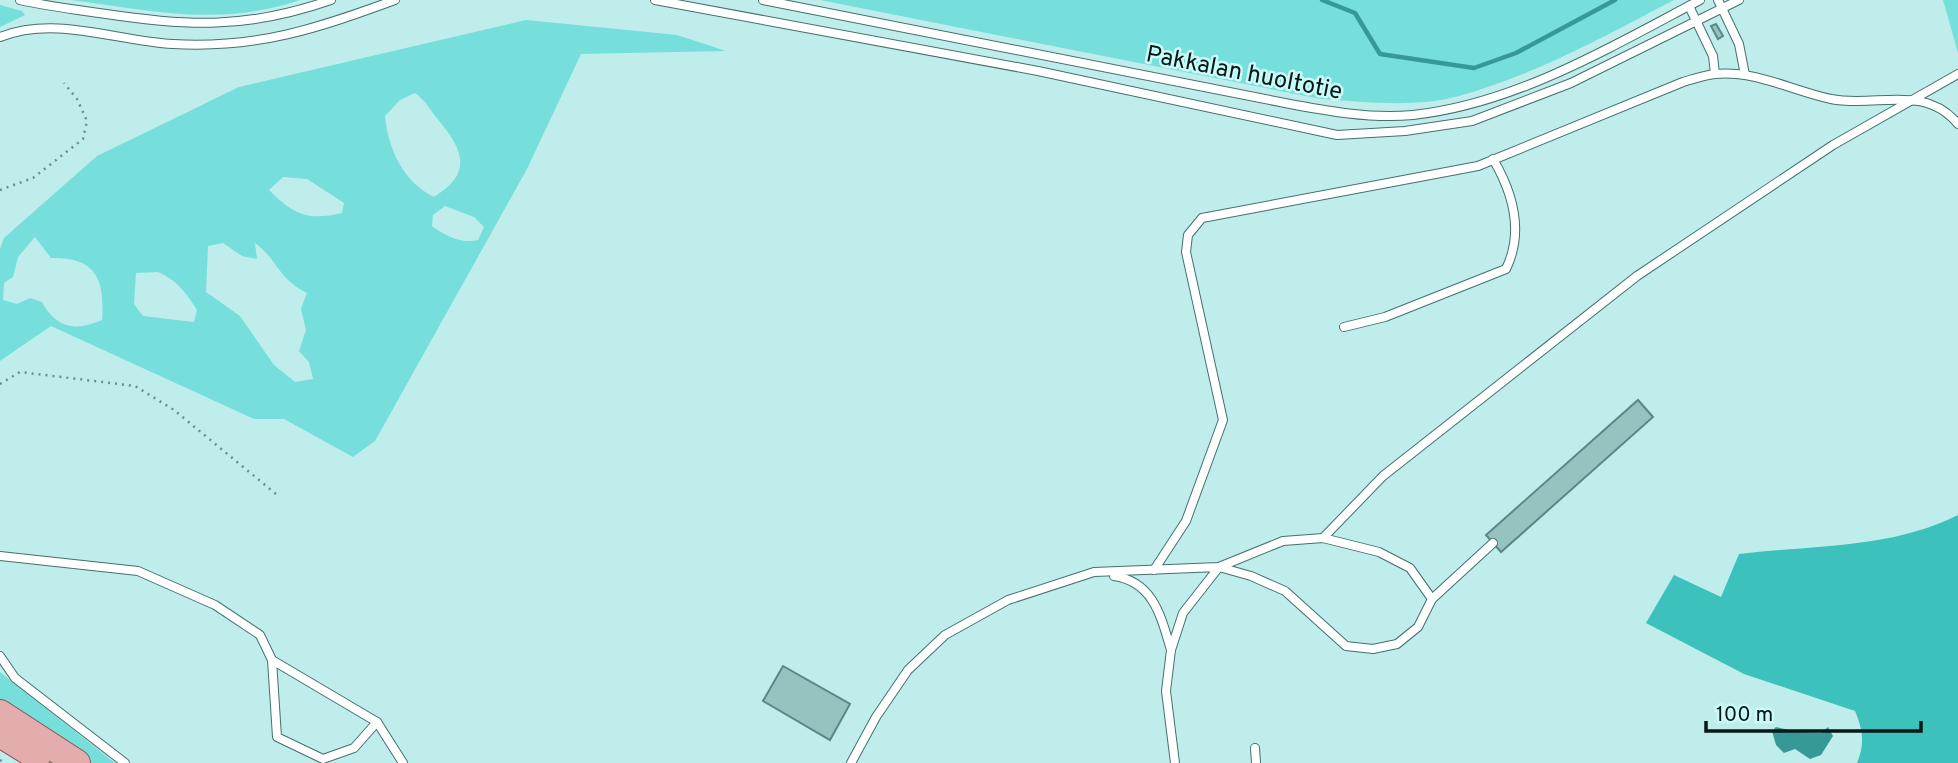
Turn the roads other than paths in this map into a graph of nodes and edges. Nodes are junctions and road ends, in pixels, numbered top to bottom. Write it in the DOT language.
graph roads {
  1 [pos="20,0"];
  2 [pos="331,0"];
  3 [pos="395,0"];
  4 [pos="655,0"];
  5 [pos="763,0"];
  6 [pos="1700,0"];
  7 [pos="1718,0"];
  8 [pos="1739,0"];
  9 [pos="1689,6"];
  10 [pos="1723,9"];
  11 [pos="1698,22"];
  12 [pos="0,37"];
  13 [pos="1715,74"];
  14 [pos="1958,74"];
  15 [pos="1745,75"];
  16 [pos="1916,98"];
  17 [pos="1958,124"];
  18 [pos="1493,159"];
  19 [pos="1344,327"];
  20 [pos="1323,538"];
  21 [pos="1493,543"];
  22 [pos="0,556"];
  23 [pos="1219,568"];
  24 [pos="1154,570"];
  25 [pos="1094,572"];
  26 [pos="1432,599"];
  27 [pos="1171,650"];
  28 [pos="0,656"];
  29 [pos="272,660"];
  30 [pos="0,713"];
  31 [pos="377,722"];
  32 [pos="0,734"];
  33 [pos="1255,748"];
  34 [pos="47,763"];
  35 [pos="77,763"];
  36 [pos="125,763"];
  37 [pos="403,763"];
  38 [pos="851,763"];
  39 [pos="1175,763"];
  40 [pos="1256,763"];
  1 -- 2 [label="lane"];
  3 -- 12 [label="lane"];
  4 -- 11 [label="lane"];
  5 -- 9 [label="lane, Pakkalan huoltotie"];
  6 -- 9 [label="lane, Pakkalan huoltotie"];
  7 -- 10 [label="lane"];
  8 -- 10 [label="lane"];
  9 -- 11 [label="lane"];
  10 -- 11 [label="lane"];
  10 -- 15 [label="lane"];
  11 -- 13 [label="lane"];
  13 -- 15 [label="lane"];
  13 -- 18 [label="lane"];
  14 -- 16 [label="lane"];
  15 -- 16 [label="lane"];
  16 -- 17 [label="lane"];
  16 -- 20 [label="lane"];
  18 -- 19 [label="lane"];
  18 -- 24 [label="lane"];
  20 -- 23 [label="lane"];
  20 -- 26 [label="lane"];
  21 -- 26 [label="lane"];
  22 -- 29 [label="lane"];
  23 -- 24 [label="lane"];
  23 -- 26 [label="lane"];
  23 -- 27 [label="lane"];
  24 -- 25 [label="lane"];
  25 -- 27 [label="lane"];
  25 -- 38 [label="lane"];
  27 -- 39 [label="lane"];
  28 -- 36 [label="lane"];
  29 -- 31 [label="lane"];
  29 -- 31 [label="lane"];
  30 -- 35 [label="main road"];
  31 -- 37 [label="lane"];
  32 -- 34 [label="main road"];
  33 -- 40 [label="lane"];
}
